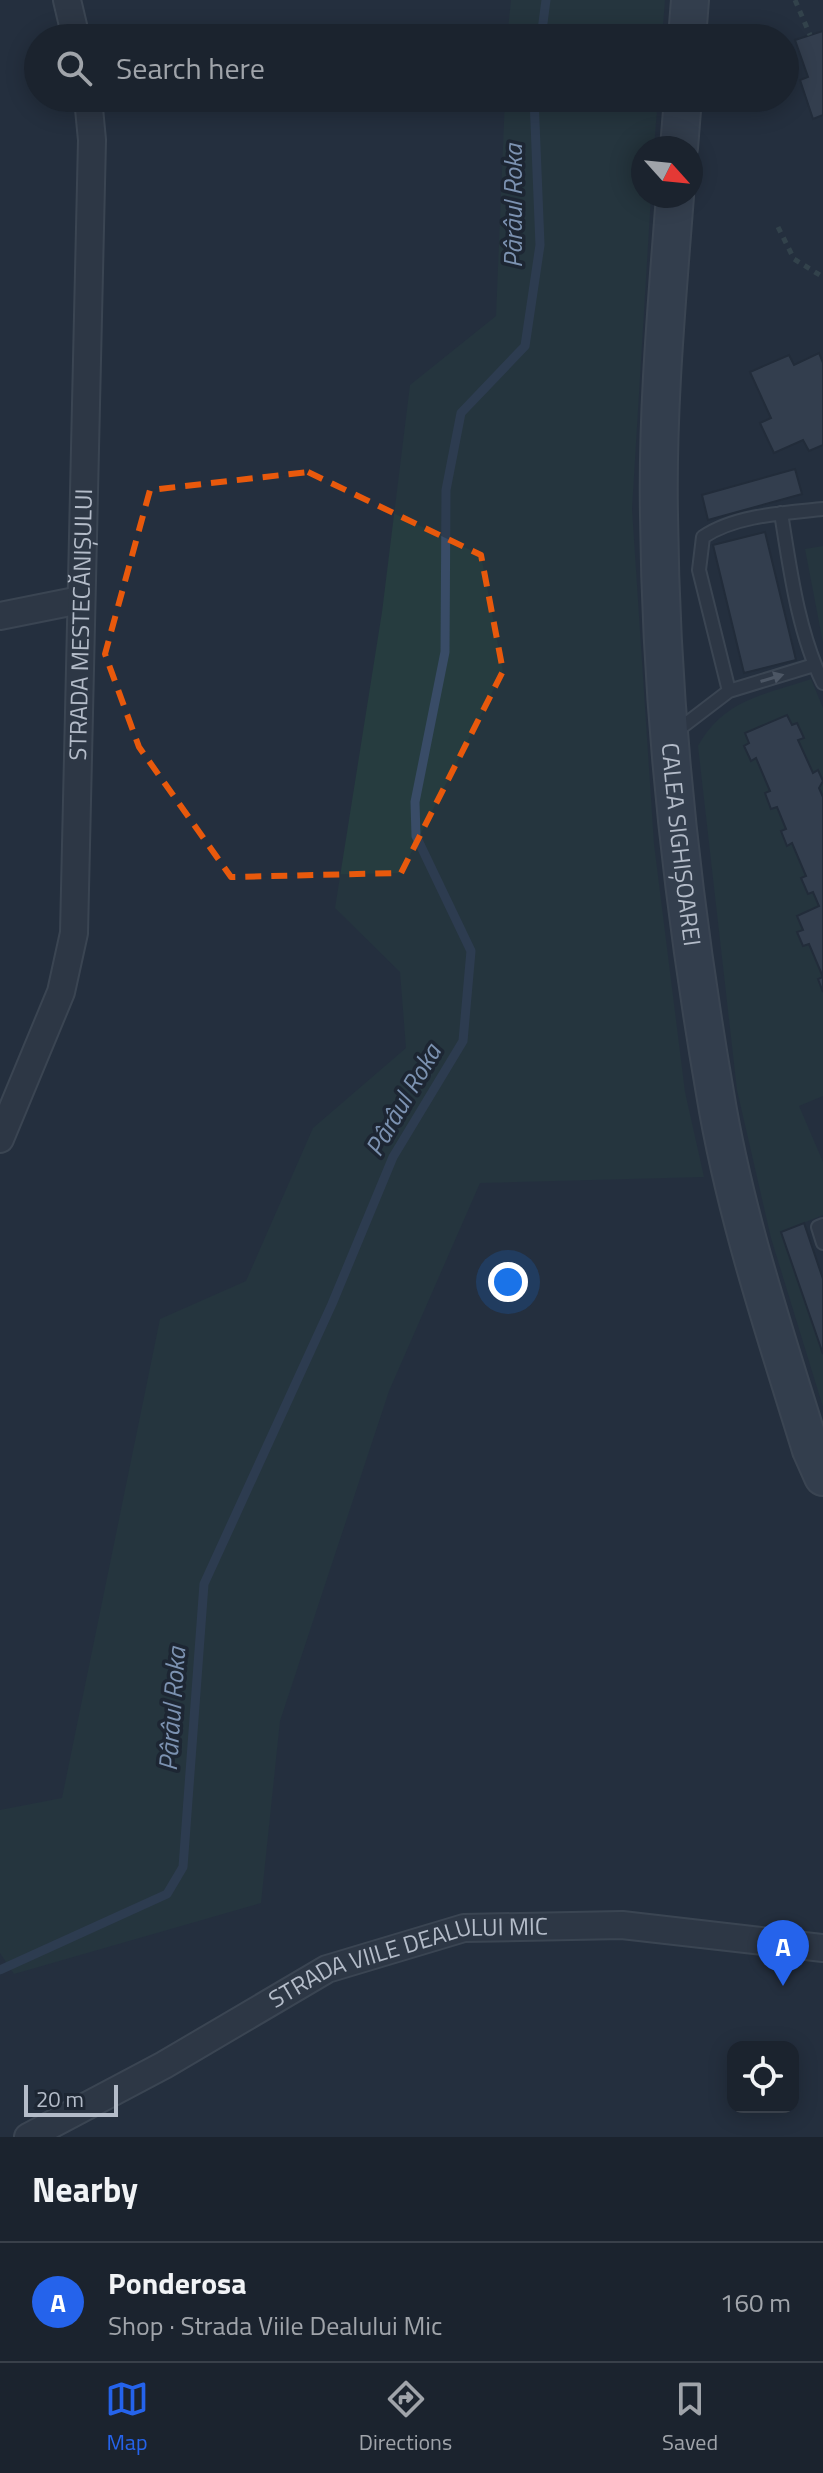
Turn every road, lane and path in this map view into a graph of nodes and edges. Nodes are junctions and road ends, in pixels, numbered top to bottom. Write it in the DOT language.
graph roads {
  1 [pos="67,0"];
  2 [pos="690,0"];
  3 [pos="795,0"];
  4 [pos="73,24"];
  5 [pos="688,24"];
  6 [pos="810,35"];
  7 [pos="89,112"];
  8 [pos="682,112"];
  9 [pos="680,136"];
  10 [pos="674,208"];
  11 [pos="778,227"];
  12 [pos="823,277"];
  13 [pos="823,509"];
  14 [pos="781,513"];
  15 [pos="80,600"];
  16 [pos="0,616"];
  17 [pos="814,665"];
  18 [pos="823,683"];
  19 [pos="729,691"];
  20 [pos="668,738"];
  21 [pos="0,1139"];
  22 [pos="823,1225"];
  23 [pos="823,1243"];
  24 [pos="823,1477"];
  25 [pos="823,1948"];
  26 [pos="28,2137"];
  1 -- 4 [label="street"];
  2 -- 5 [label="main road"];
  3 -- 6 [label="path"];
  7 -- 15 [label="street, STRADA MESTECĂNIȘULUI"];
  8 -- 9 [label="main road"];
  10 -- 20 [label="main road, CALEA SIGHIȘOAREI"];
  11 -- 12 [label="path"];
  13 -- 14 [label="lane"];
  14 -- 17 [label="lane"];
  14 -- 19 [label="lane"];
  15 -- 16 [label="street"];
  15 -- 21 [label="street, STRADA MESTECĂNIȘULUI"];
  17 -- 18 [label="lane"];
  19 -- 17 [label="lane, one-way"];
  19 -- 20 [label="lane"];
  20 -- 24 [label="main road, CALEA SIGHIȘOAREI"];
  22 -- 23 [label="lane"];
  25 -- 26 [label="street, STRADA VIILE DEALULUI MIC"];
}
